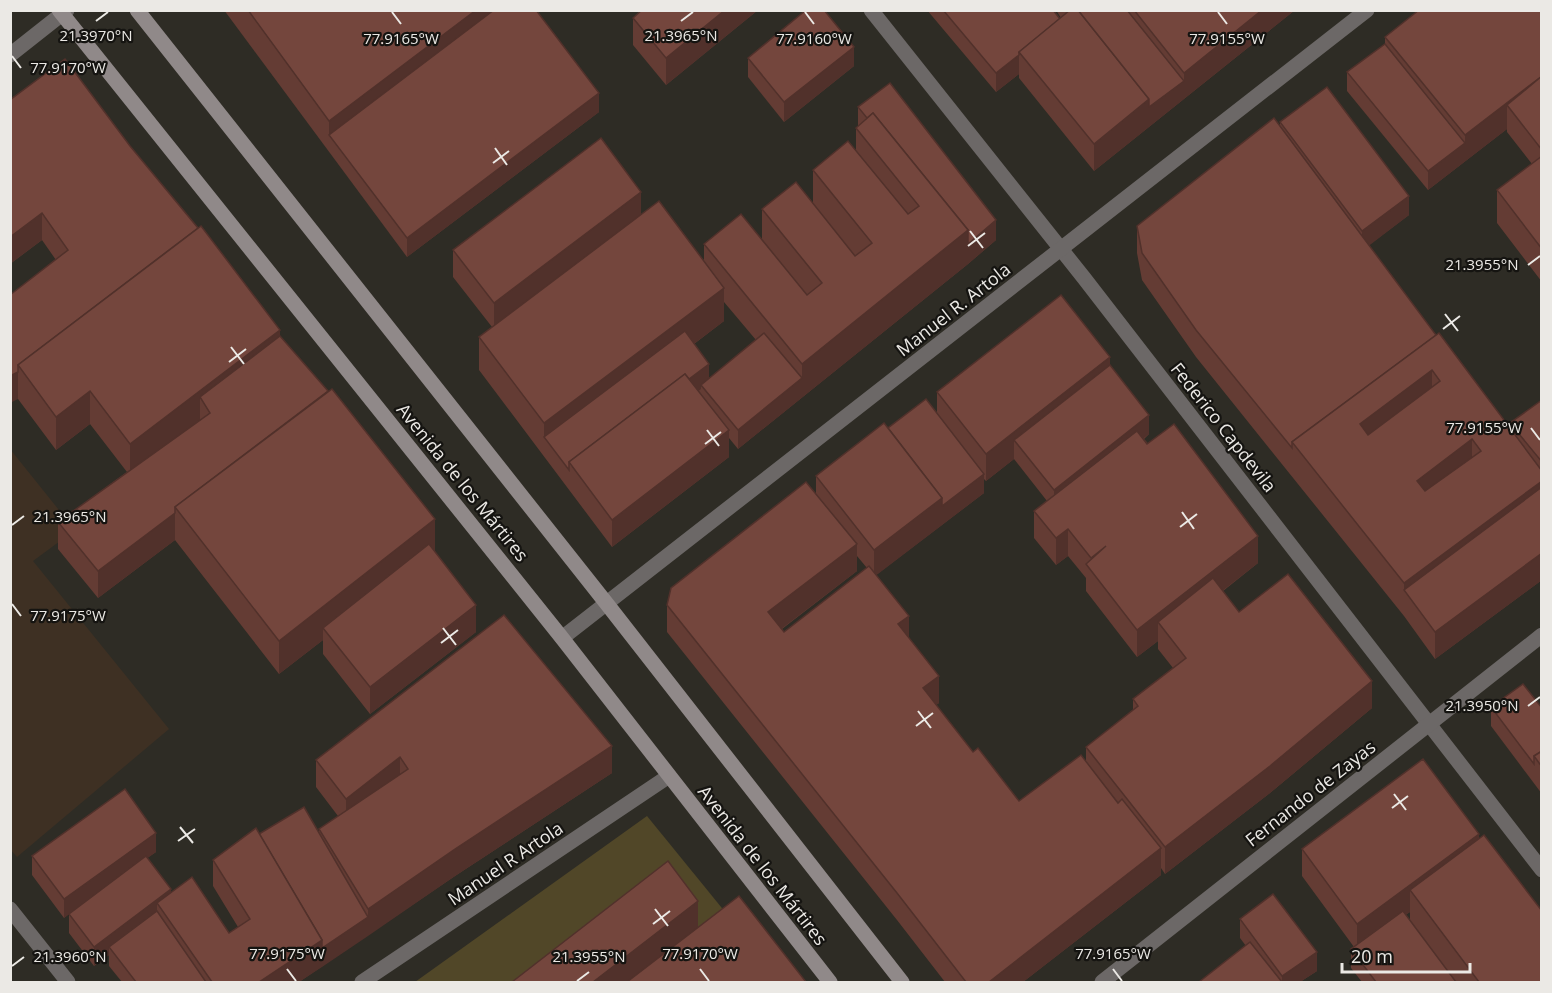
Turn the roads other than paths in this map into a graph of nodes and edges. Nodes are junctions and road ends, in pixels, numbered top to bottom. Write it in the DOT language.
graph roads {
  1 [pos="136,10"];
  2 [pos="871,10"];
  3 [pos="1367,10"];
  4 [pos="63,12"];
  5 [pos="10,55"];
  6 [pos="1061,249"];
  7 [pos="607,604"];
  8 [pos="1542,635"];
  9 [pos="562,638"];
  10 [pos="1429,725"];
  11 [pos="669,776"];
  12 [pos="1542,870"];
  13 [pos="10,909"];
  14 [pos="68,982"];
  15 [pos="362,982"];
  16 [pos="830,982"];
  17 [pos="902,982"];
  18 [pos="1102,982"];
  1 -- 7 [label="main road, Avenida de los Mártires"];
  2 -- 6 [label="street, Federico Capdevila"];
  3 -- 6 [label="street, Manuel R. Artola"];
  4 -- 5 [label="street"];
  4 -- 9 [label="main road, Avenida de los Mártires"];
  6 -- 7 [label="street, Manuel R. Artola"];
  6 -- 10 [label="street, Federico Capdevila"];
  7 -- 9 [label="street, Manuel R. Artola"];
  7 -- 17 [label="main road, Avenida de los Mártires"];
  8 -- 10 [label="street, Fernando de Zayas"];
  9 -- 11 [label="main road, Avenida de los Mártires"];
  10 -- 12 [label="street, Federico Capdevila"];
  10 -- 18 [label="street, Fernando de Zayas"];
  11 -- 15 [label="street, Manuel R Artola"];
  11 -- 16 [label="main road, Avenida de los Mártires"];
  13 -- 14 [label="street"];
}
